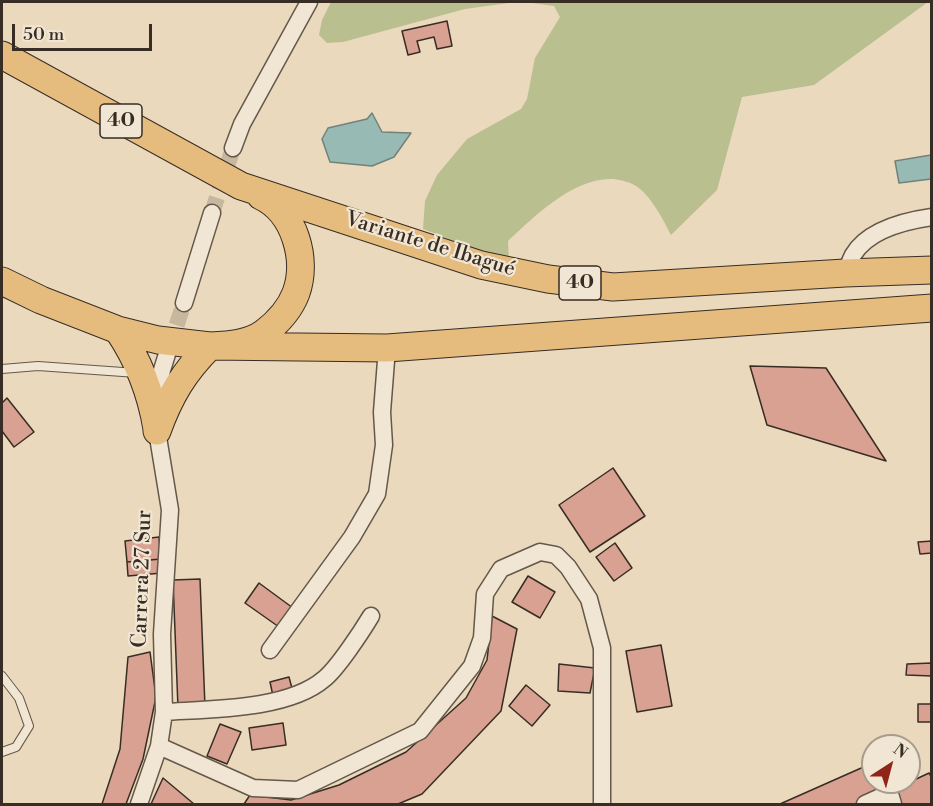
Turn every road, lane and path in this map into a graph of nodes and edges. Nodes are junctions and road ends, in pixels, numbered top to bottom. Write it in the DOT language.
graph roads {
  1 [pos="309,2"];
  2 [pos="2,55"];
  3 [pos="233,148"];
  4 [pos="241,186"];
  5 [pos="212,213"];
  6 [pos="932,217"];
  7 [pos="932,270"];
  8 [pos="845,273"];
  9 [pos="2,281"];
  10 [pos="184,303"];
  11 [pos="932,308"];
  12 [pos="118,330"];
  13 [pos="210,345"];
  14 [pos="387,348"];
  15 [pos="167,354"];
  16 [pos="3,367"];
  17 [pos="144,374"];
  18 [pos="157,431"];
  19 [pos="370,616"];
  20 [pos="270,650"];
  21 [pos="2,676"];
  22 [pos="164,712"];
  23 [pos="159,746"];
  24 [pos="2,752"];
  25 [pos="890,799"];
  26 [pos="139,804"];
  27 [pos="602,804"];
  28 [pos="865,804"];
  1 -- 3 [label="street"];
  2 -- 4 [label="highway, Variante de Ibagué / 40"];
  4 -- 8 [label="highway, Variante de Ibagué / 40"];
  4 -- 13 [label="highway"];
  5 -- 10 [label="street"];
  6 -- 8 [label="street"];
  7 -- 8 [label="highway, Variante de Ibagué / 40"];
  9 -- 12 [label="highway, 40"];
  11 -- 14 [label="highway, 40"];
  12 -- 13 [label="highway, 40"];
  12 -- 17 [label="highway"];
  13 -- 14 [label="highway, 40"];
  13 -- 18 [label="highway"];
  14 -- 20 [label="street"];
  15 -- 18 [label="street, Carrera 27 Sur"];
  16 -- 17 [label="lane"];
  17 -- 18 [label="highway"];
  18 -- 22 [label="street, Carrera 27 Sur"];
  19 -- 22 [label="street"];
  21 -- 24 [label="lane"];
  22 -- 23 [label="street, Carrera 27 Sur"];
  23 -- 26 [label="street, Carrera 27 Sur"];
  23 -- 27 [label="street"];
  25 -- 28 [label="street"];
}
